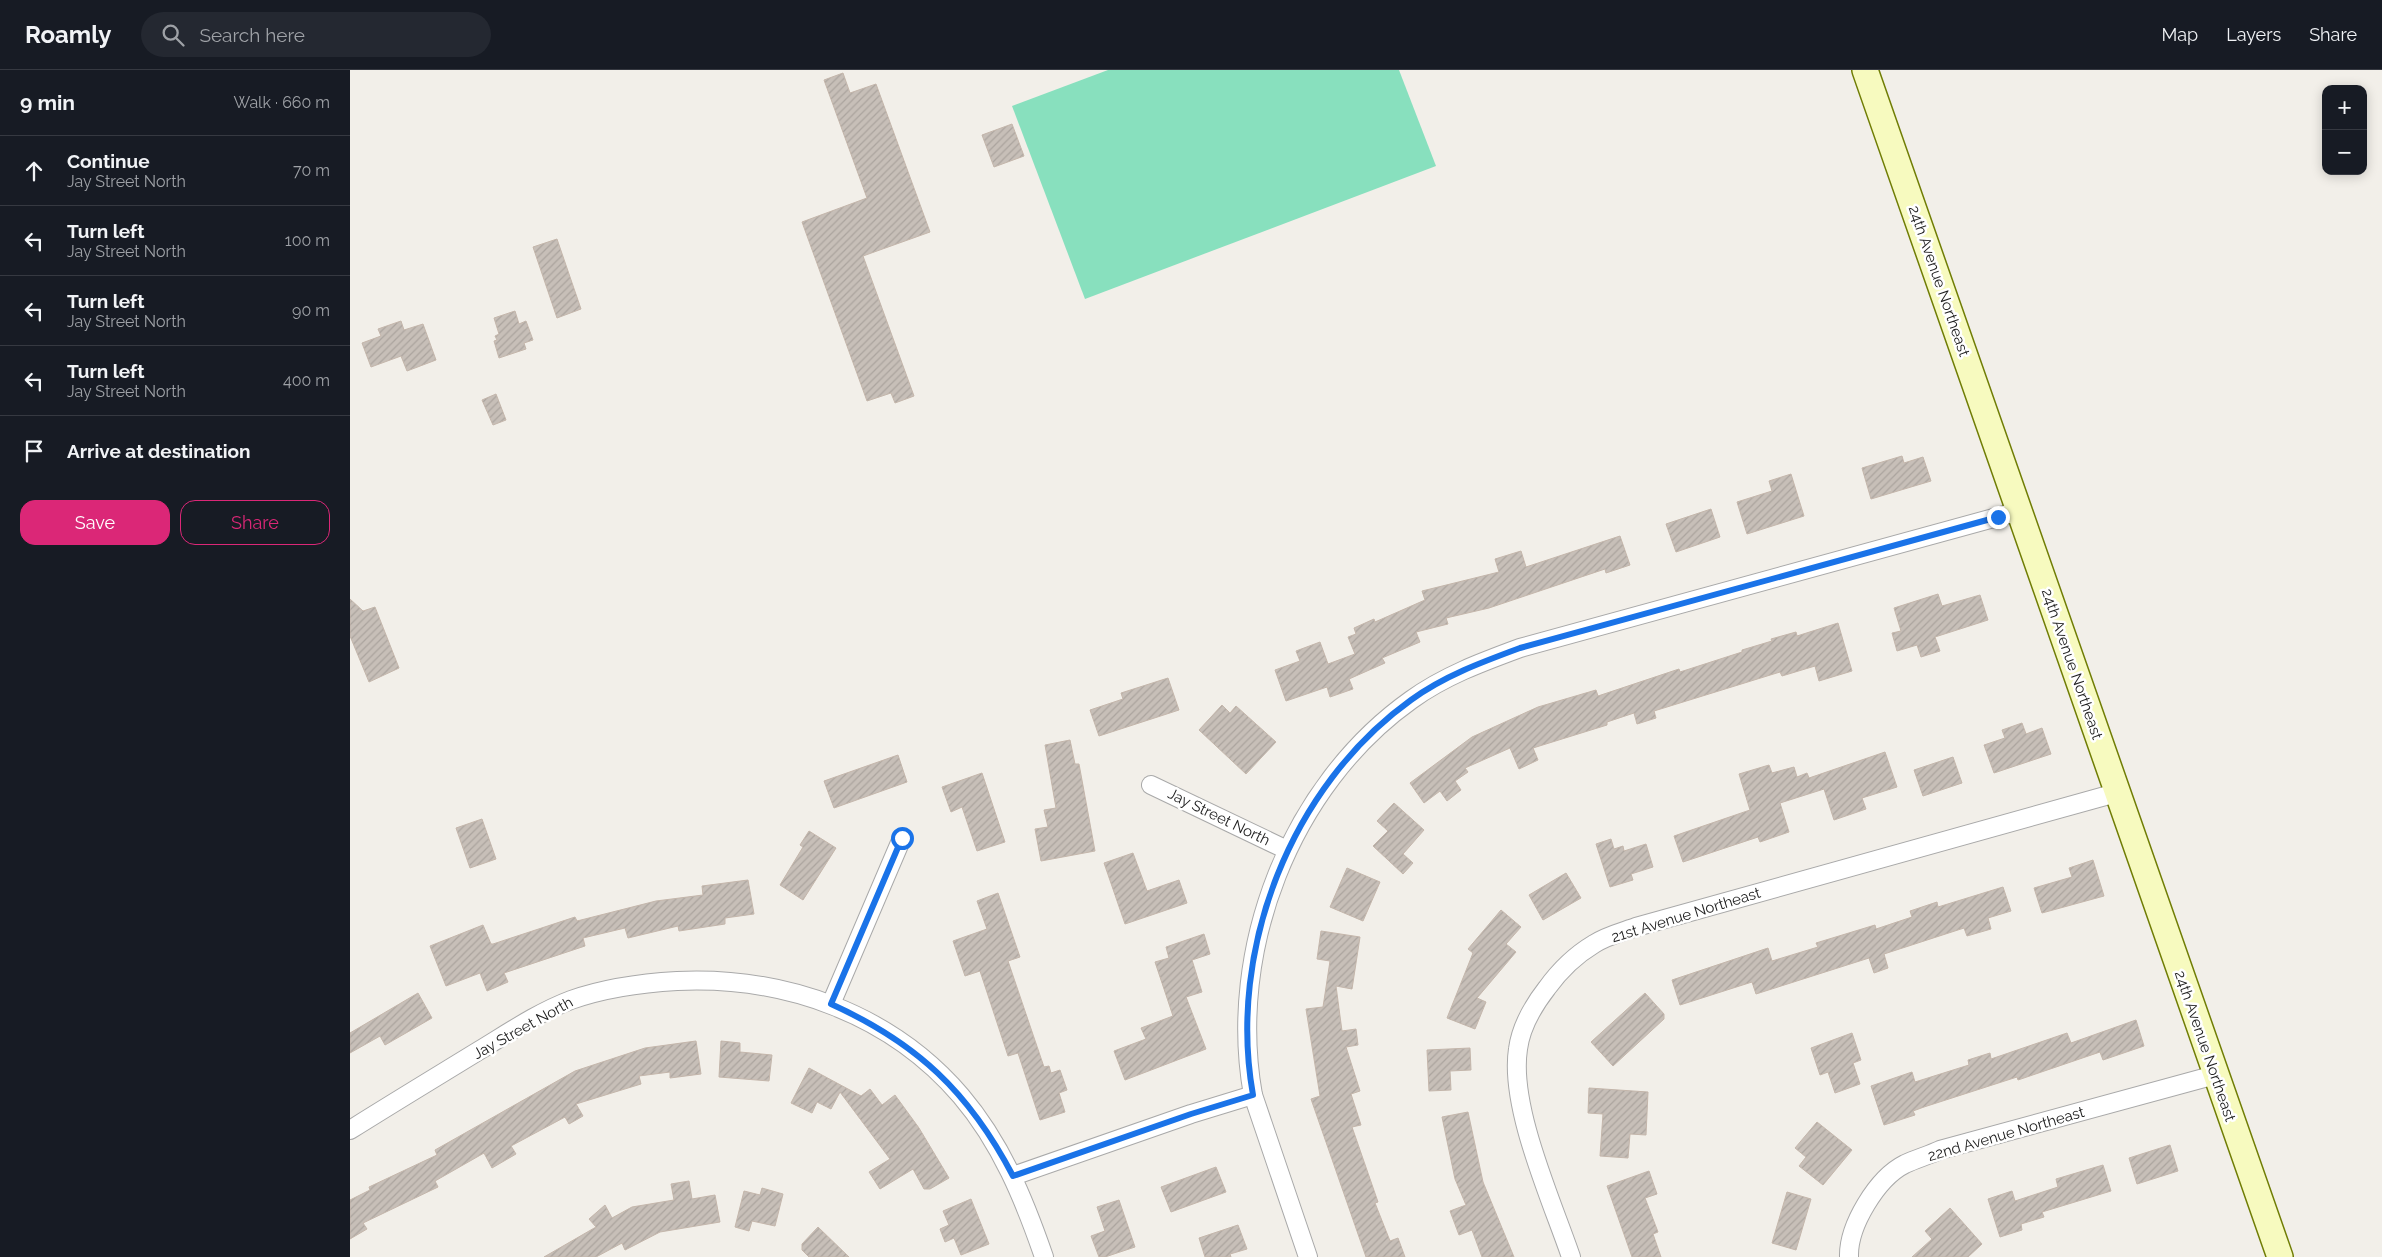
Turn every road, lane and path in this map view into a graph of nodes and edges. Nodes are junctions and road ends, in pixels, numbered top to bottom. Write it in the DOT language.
graph roads {
  1 [pos="1865,70"];
  2 [pos="2019,511"];
  3 [pos="1151,785"];
  4 [pos="2116,793"];
  5 [pos="902,838"];
  6 [pos="1287,850"];
  7 [pos="831,1004"];
  8 [pos="2215,1075"];
  9 [pos="1253,1095"];
  10 [pos="350,1130"];
  11 [pos="1013,1176"];
  12 [pos="1044,1257"];
  13 [pos="1308,1257"];
  14 [pos="1571,1257"];
  15 [pos="1849,1257"];
  16 [pos="2280,1257"];
  1 -- 2 [label="main road, 24th Avenue Northeast"];
  2 -- 4 [label="main road, 24th Avenue Northeast"];
  2 -- 6 [label="street, Jay Street North"];
  3 -- 6 [label="street, Jay Street North"];
  4 -- 8 [label="main road, 24th Avenue Northeast"];
  4 -- 14 [label="street, 21st Avenue Northeast"];
  5 -- 7 [label="street"];
  6 -- 9 [label="street, Jay Street North"];
  7 -- 10 [label="street, Jay Street North"];
  7 -- 11 [label="street, Jay Street North"];
  8 -- 15 [label="street, 22nd Avenue Northeast"];
  8 -- 16 [label="main road, 24th Avenue Northeast"];
  9 -- 11 [label="street"];
  9 -- 13 [label="street, Jay Street North"];
  11 -- 12 [label="street, Jay Street North"];
}
